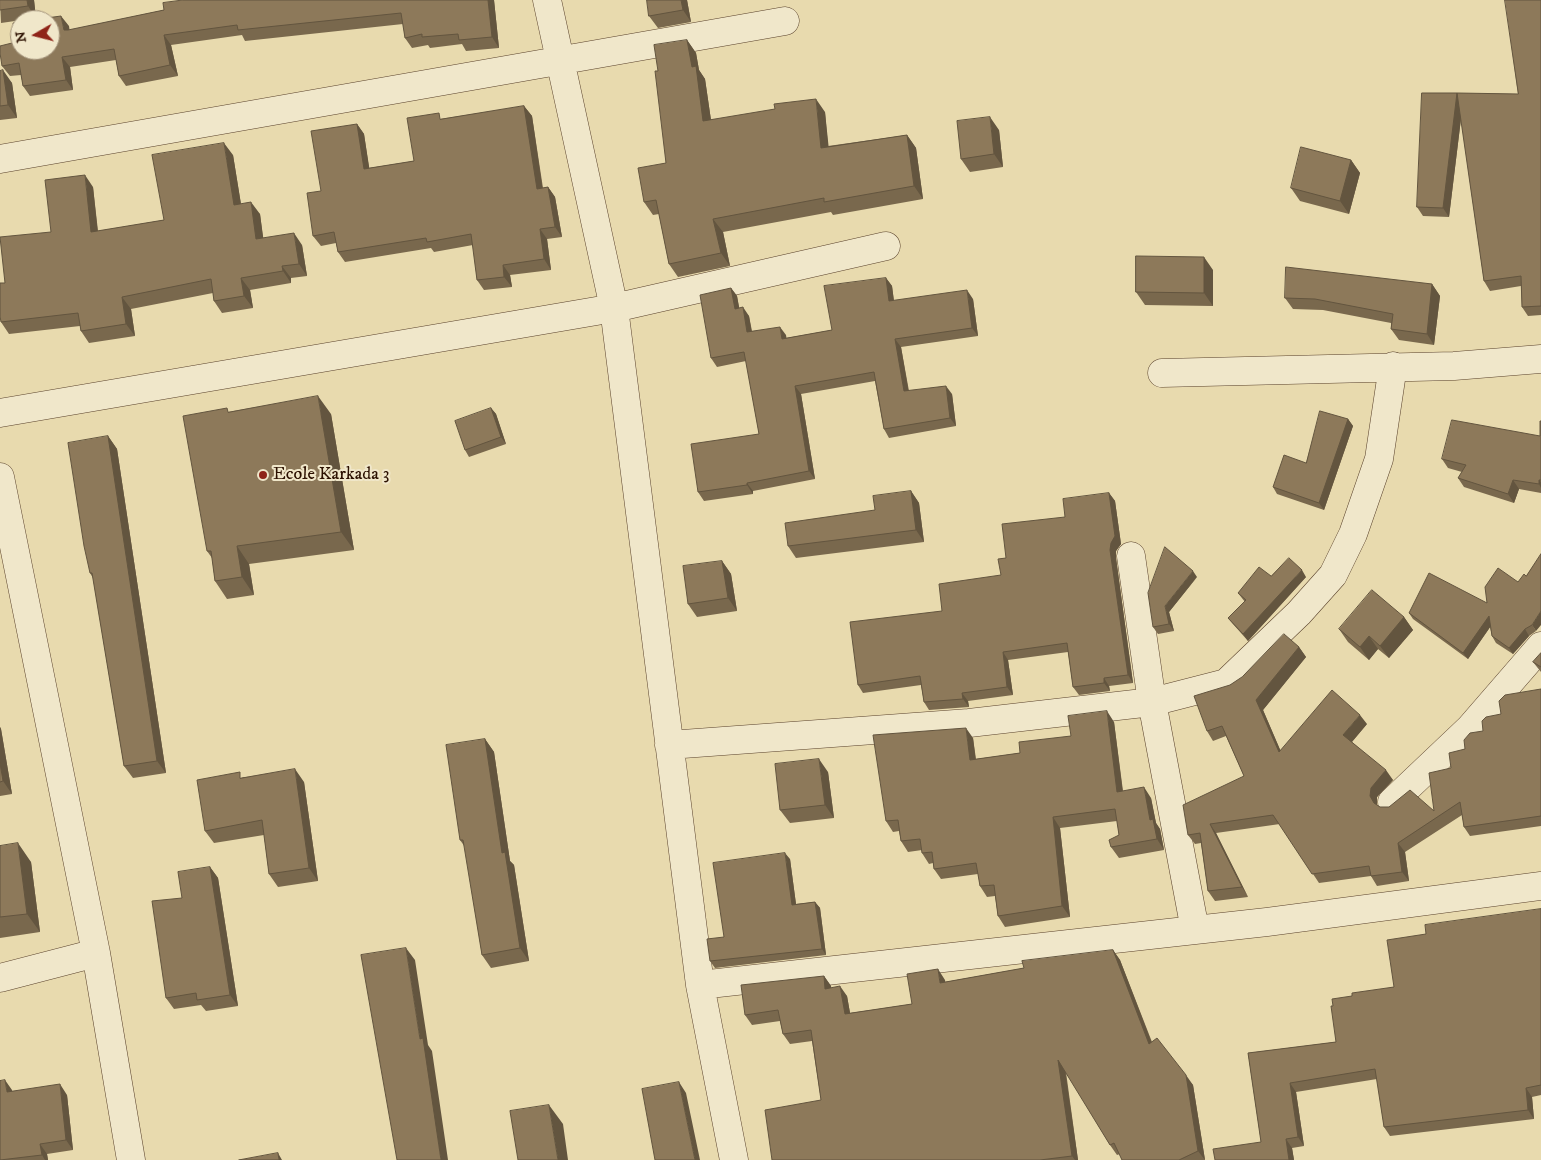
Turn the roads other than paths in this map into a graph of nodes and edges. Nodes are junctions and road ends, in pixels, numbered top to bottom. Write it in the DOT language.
graph roads {
  1 [pos="548,0"];
  2 [pos="785,21"];
  3 [pos="561,60"];
  4 [pos="0,159"];
  5 [pos="886,246"];
  6 [pos="614,308"];
  7 [pos="1541,359"];
  8 [pos="1393,366"];
  9 [pos="1162,374"];
  10 [pos="0,413"];
  11 [pos="0,477"];
  12 [pos="1131,556"];
  13 [pos="1541,646"];
  14 [pos="1152,702"];
  15 [pos="669,745"];
  16 [pos="1392,802"];
  17 [pos="1541,886"];
  18 [pos="1195,930"];
  19 [pos="96,953"];
  20 [pos="0,978"];
  21 [pos="700,985"];
  22 [pos="130,1160"];
  23 [pos="734,1160"];
  1 -- 3 [label="street"];
  2 -- 3 [label="street"];
  3 -- 4 [label="street"];
  3 -- 6 [label="street"];
  5 -- 6 [label="street"];
  6 -- 10 [label="street"];
  6 -- 15 [label="street"];
  7 -- 8 [label="street"];
  8 -- 9 [label="street"];
  8 -- 14 [label="street"];
  11 -- 19 [label="street"];
  12 -- 14 [label="street"];
  13 -- 16 [label="street"];
  14 -- 15 [label="street"];
  14 -- 18 [label="street"];
  15 -- 21 [label="street"];
  17 -- 18 [label="street"];
  18 -- 21 [label="street"];
  19 -- 20 [label="street"];
  19 -- 22 [label="street"];
  21 -- 23 [label="street"];
}
